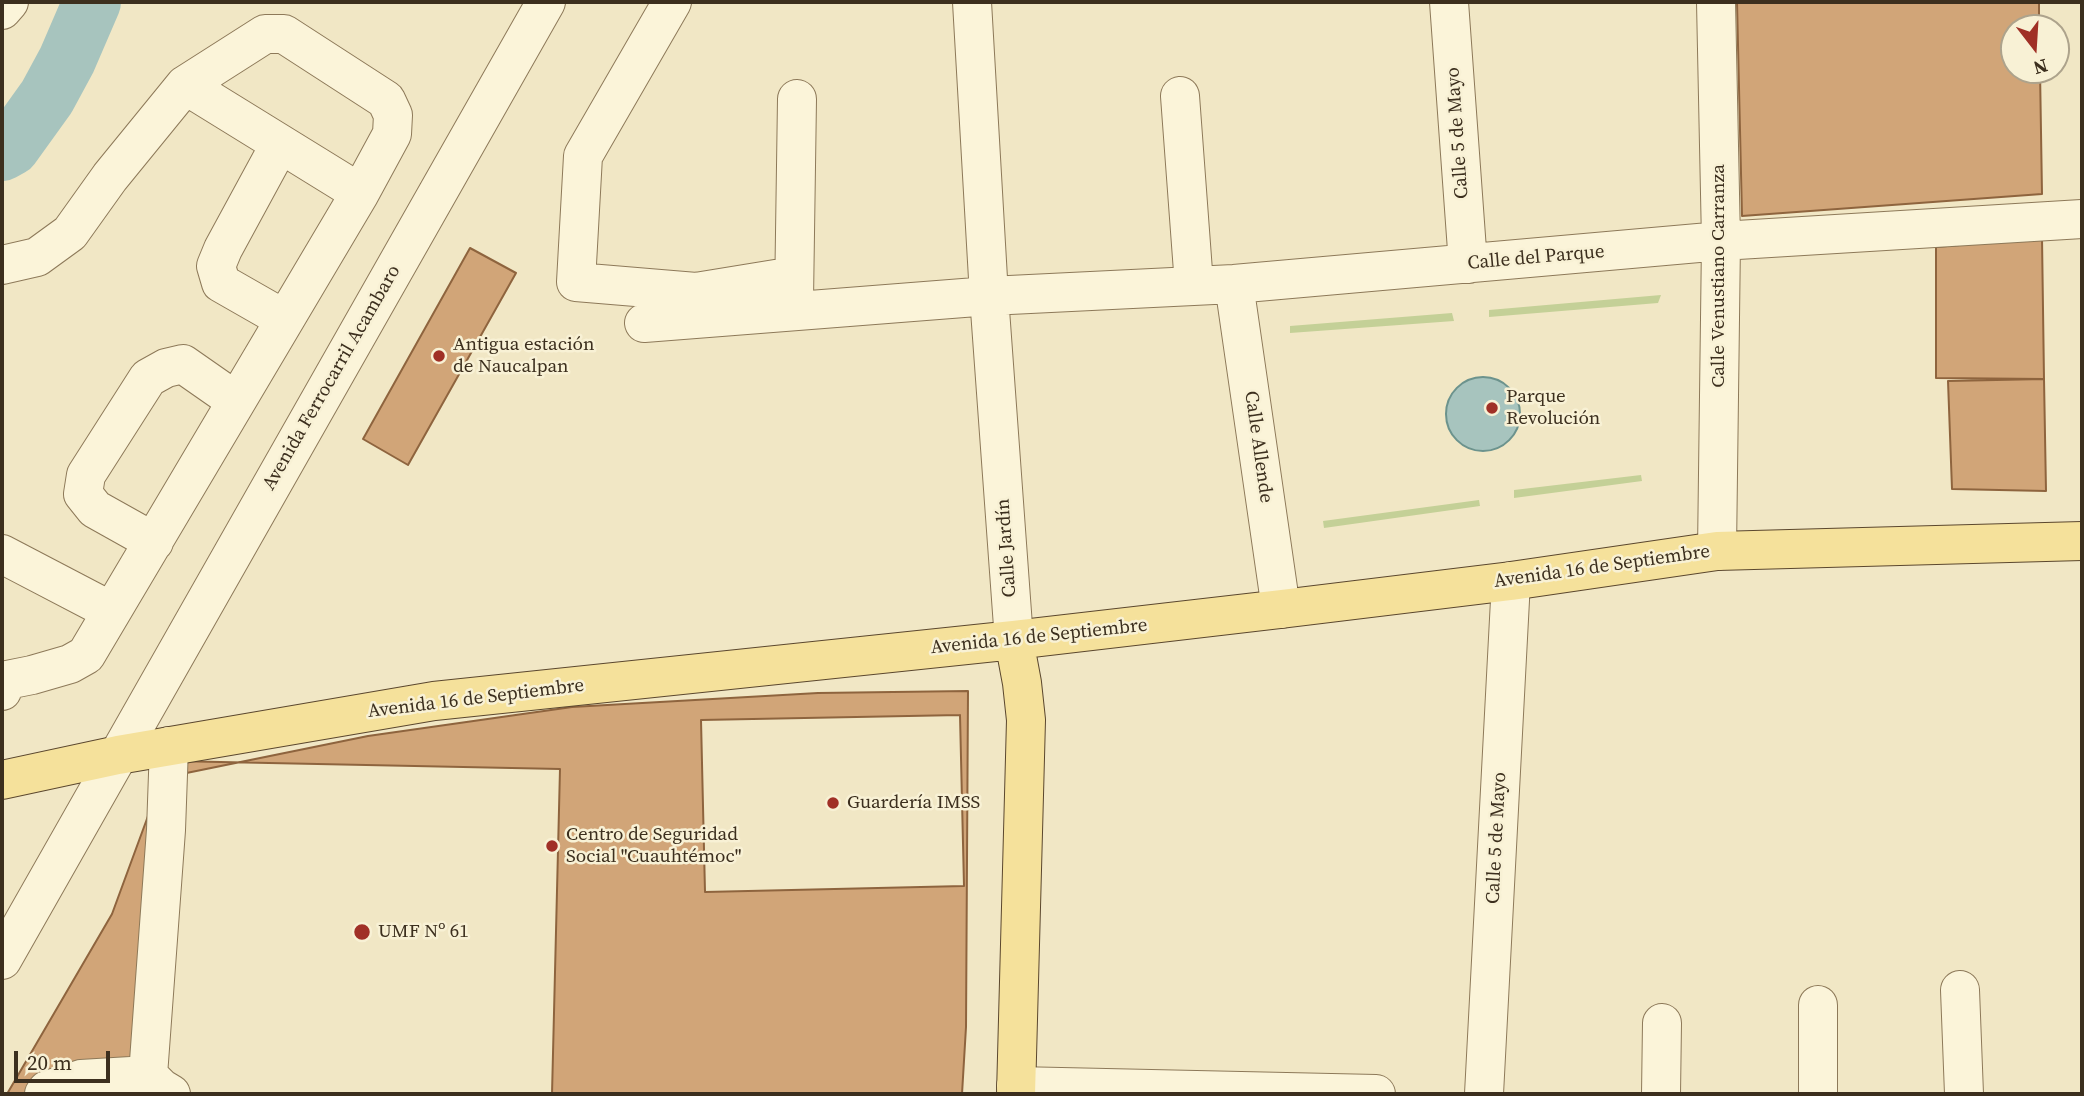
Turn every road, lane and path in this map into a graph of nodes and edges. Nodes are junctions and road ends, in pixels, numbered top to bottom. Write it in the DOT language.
graph roads {
  1 [pos="9,2"];
  2 [pos="546,2"];
  3 [pos="672,2"];
  4 [pos="972,2"];
  5 [pos="1448,2"];
  6 [pos="1716,2"];
  7 [pos="2,10"];
  8 [pos="185,85"];
  9 [pos="1180,96"];
  10 [pos="797,99"];
  11 [pos="280,144"];
  12 [pos="360,193"];
  13 [pos="2082,219"];
  14 [pos="1721,241"];
  15 [pos="1468,264"];
  16 [pos="2,265"];
  17 [pos="1234,284"];
  18 [pos="1194,285"];
  19 [pos="794,294"];
  20 [pos="989,296"];
  21 [pos="284,319"];
  22 [pos="644,323"];
  23 [pos="236,401"];
  24 [pos="2082,541"];
  25 [pos="154,542"];
  26 [pos="1717,551"];
  27 [pos="2,554"];
  28 [pos="1511,581"];
  29 [pos="1281,609"];
  30 [pos="111,611"];
  31 [pos="1014,640"];
  32 [pos="2,681"];
  33 [pos="2,691"];
  34 [pos="169,746"];
  35 [pos="118,755"];
  36 [pos="2,780"];
  37 [pos="2,960"];
  38 [pos="1960,990"];
  39 [pos="1818,1005"];
  40 [pos="1662,1023"];
  41 [pos="160,1085"];
  42 [pos="1016,1090"];
  43 [pos="44,1094"];
  44 [pos="1376,1094"];
  45 [pos="1484,1094"];
  46 [pos="1661,1094"];
  47 [pos="1818,1094"];
  48 [pos="1964,1094"];
  1 -- 7 [label="street"];
  2 -- 35 [label="street, Avenida Ferrocarril Acambaro"];
  3 -- 19 [label="street"];
  4 -- 20 [label="street, Calle Jardín"];
  5 -- 15 [label="street, Calle 5 de Mayo"];
  6 -- 14 [label="street, Calle Venustiano Carranza"];
  8 -- 11 [label="street"];
  8 -- 12 [label="street"];
  8 -- 16 [label="street"];
  9 -- 18 [label="street"];
  10 -- 19 [label="street"];
  11 -- 12 [label="street"];
  11 -- 21 [label="street"];
  12 -- 21 [label="street"];
  13 -- 14 [label="street, Calle del Parque"];
  14 -- 15 [label="street, Calle del Parque"];
  14 -- 26 [label="street, Calle Venustiano Carranza"];
  15 -- 17 [label="street, Calle del Parque"];
  17 -- 18 [label="street, Calle del Parque"];
  17 -- 29 [label="street, Calle Allende"];
  18 -- 20 [label="street, Calle del Parque"];
  19 -- 20 [label="street, Calle del Parque"];
  19 -- 22 [label="street"];
  20 -- 31 [label="street, Calle Jardín"];
  21 -- 23 [label="street"];
  23 -- 25 [label="street"];
  23 -- 25 [label="street"];
  24 -- 26 [label="main road, Avenida 16 de Septiembre"];
  25 -- 30 [label="street"];
  26 -- 28 [label="main road, Avenida 16 de Septiembre"];
  27 -- 30 [label="street"];
  28 -- 29 [label="main road, Avenida 16 de Septiembre"];
  28 -- 45 [label="street, Calle 5 de Mayo"];
  29 -- 31 [label="main road, Avenida 16 de Septiembre"];
  30 -- 32 [label="street"];
  31 -- 34 [label="main road, Avenida 16 de Septiembre"];
  31 -- 42 [label="main road, Calle Jardín"];
  32 -- 33 [label="street"];
  34 -- 35 [label="main road, Avenida 16 de Septiembre"];
  34 -- 41 [label="street"];
  35 -- 36 [label="main road, Avenida 16 de Septiembre"];
  35 -- 37 [label="street, Avenida Ferrocarril Acambaro"];
  38 -- 48 [label="street"];
  39 -- 47 [label="street"];
  40 -- 46 [label="street"];
  41 -- 43 [label="street"];
  42 -- 44 [label="street"];
}
